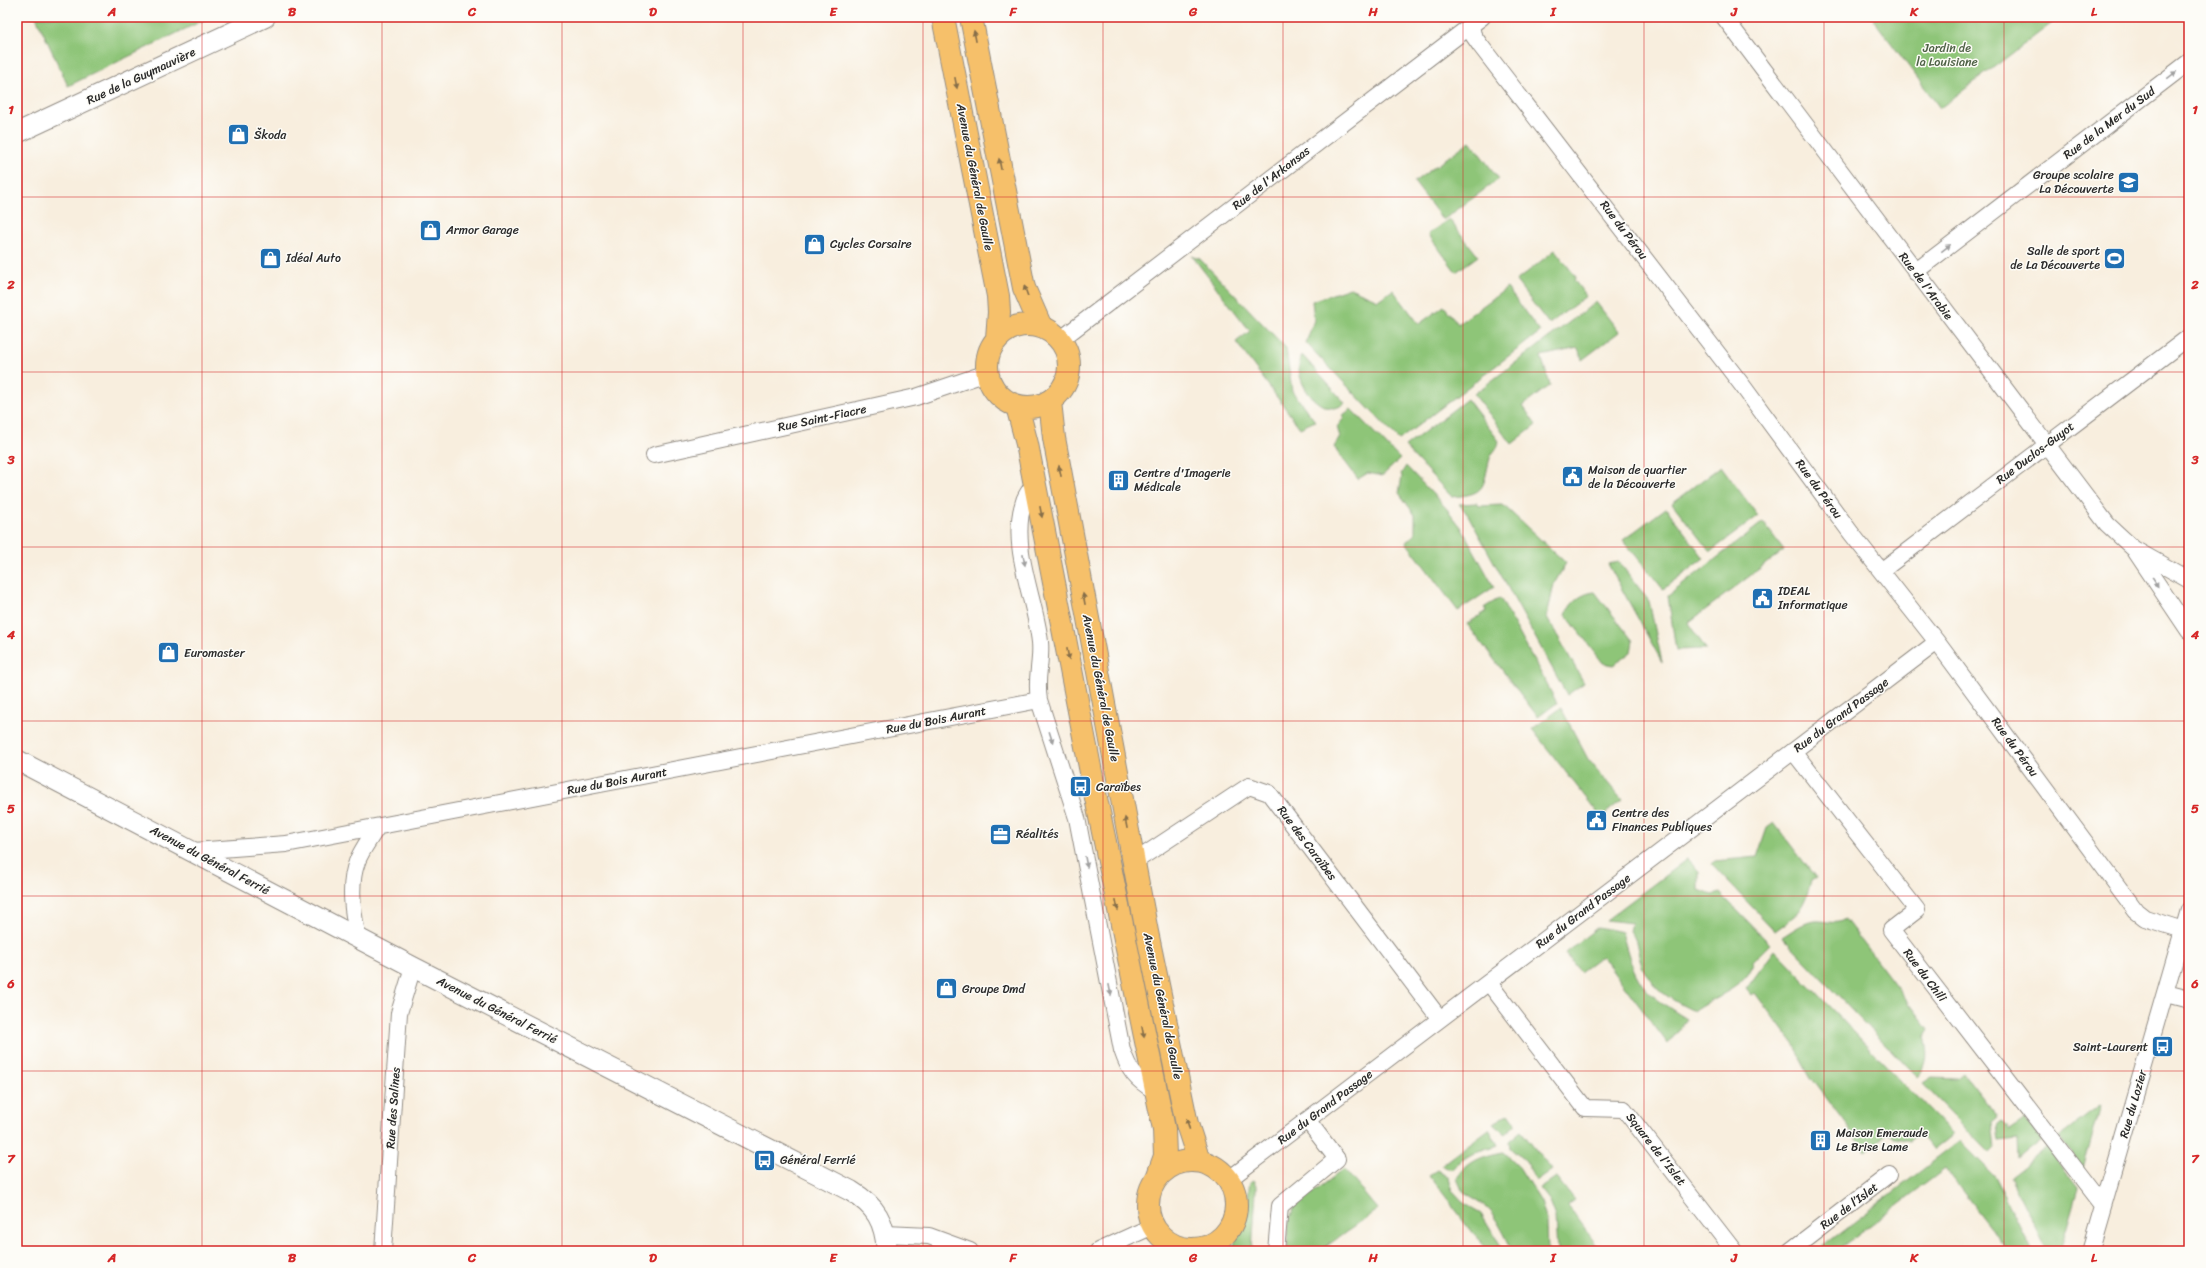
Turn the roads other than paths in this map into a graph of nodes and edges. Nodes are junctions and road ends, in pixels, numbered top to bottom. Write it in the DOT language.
graph roads {
  1 [pos="265,17"];
  2 [pos="943,17"];
  3 [pos="971,17"];
  4 [pos="1724,17"];
  5 [pos="1476,22"];
  6 [pos="2189,62"];
  7 [pos="17,133"];
  8 [pos="1915,272"];
  9 [pos="1041,327"];
  10 [pos="2189,337"];
  11 [pos="997,338"];
  12 [pos="1060,340"];
  13 [pos="987,373"];
  14 [pos="1050,401"];
  15 [pos="1017,406"];
  16 [pos="2046,444"];
  17 [pos="654,455"];
  18 [pos="1035,482"];
  19 [pos="2134,549"];
  20 [pos="1881,571"];
  21 [pos="2189,580"];
  22 [pos="2189,631"];
  23 [pos="1937,642"];
  24 [pos="1039,700"];
  25 [pos="1793,751"];
  26 [pos="17,760"];
  27 [pos="377,827"];
  28 [pos="194,851"];
  29 [pos="1134,862"];
  30 [pos="2189,910"];
  31 [pos="2183,930"];
  32 [pos="358,938"];
  33 [pos="413,967"];
  34 [pos="1489,983"];
  35 [pos="2166,993"];
  36 [pos="2189,999"];
  37 [pos="1440,1019"];
  38 [pos="1155,1091"];
  39 [pos="1308,1121"];
  40 [pos="1199,1161"];
  41 [pos="1890,1175"];
  42 [pos="1157,1178"];
  43 [pos="1228,1180"];
  44 [pos="2103,1206"];
  45 [pos="1153,1226"];
  46 [pos="886,1242"];
  47 [pos="1216,1247"];
  48 [pos="1183,1250"];
  49 [pos="383,1251"];
  50 [pos="970,1251"];
  51 [pos="1098,1251"];
  52 [pos="1276,1251"];
  53 [pos="1734,1251"];
  54 [pos="1790,1251"];
  55 [pos="2090,1251"];
  1 -- 7 [label="street, Rue de la Guymauvière"];
  2 -- 11 [label="main road, Avenue du Général de Gaulle, one-way"];
  9 -- 3 [label="main road, one-way"];
  4 -- 8 [label="street, Rue de l'Arabie"];
  5 -- 12 [label="street, Rue de l'Arkansas"];
  5 -- 20 [label="street, Rue du Pérou"];
  8 -- 6 [label="street, Rue de la Mer du Sud, one-way"];
  8 -- 16 [label="street, Rue de l'Arabie"];
  9 -- 11 [label="main road"];
  9 -- 12 [label="main road"];
  10 -- 16 [label="street, Rue Duclos-Guyot"];
  11 -- 13 [label="main road"];
  12 -- 14 [label="main road"];
  13 -- 15 [label="main road"];
  13 -- 17 [label="street, Rue Saint-Fiacre"];
  14 -- 15 [label="main road"];
  29 -- 14 [label="main road, Avenue du Général de Gaulle, one-way"];
  15 -- 18 [label="main road, Avenue du Général de Gaulle"];
  16 -- 19 [label="street, Rue de l'Arabie"];
  16 -- 20 [label="street, Rue Duclos-Guyot"];
  18 -- 24 [label="street, one-way"];
  18 -- 38 [label="main road, Avenue du Général de Gaulle, one-way"];
  19 -- 21 [label="street, Rue de l'Arabie"];
  19 -- 22 [label="street, Rue de l'Arabie, one-way"];
  20 -- 23 [label="street, Rue du Pérou"];
  23 -- 25 [label="street, Rue du Grand Passage"];
  23 -- 31 [label="street, Rue du Pérou"];
  24 -- 27 [label="street, Rue du Bois Aurant"];
  24 -- 38 [label="street, one-way"];
  25 -- 34 [label="street, Rue du Grand Passage"];
  25 -- 44 [label="street, Rue du Chili"];
  26 -- 28 [label="street, Avenue du Général Ferrié"];
  27 -- 28 [label="street, Rue du Bois Aurant"];
  27 -- 32 [label="street"];
  28 -- 32 [label="street, Avenue du Général Ferrié"];
  29 -- 37 [label="street, Rue des Caraïbes"];
  40 -- 29 [label="main road, Avenue du Général de Gaulle, one-way"];
  30 -- 31 [label="street, Rue du Lozier"];
  31 -- 35 [label="street, Rue du Lozier"];
  32 -- 33 [label="street, Avenue du Général Ferrié"];
  33 -- 46 [label="street, Avenue du Général Ferrié"];
  33 -- 49 [label="street, Rue des Salines"];
  34 -- 37 [label="street, Rue du Grand Passage"];
  34 -- 53 [label="street, Square de l'Islet"];
  35 -- 36 [label="street"];
  35 -- 44 [label="street, Rue du Lozier"];
  37 -- 39 [label="street, Rue du Grand Passage"];
  38 -- 42 [label="main road, Avenue du Général de Gaulle"];
  39 -- 43 [label="street, Rue du Grand Passage"];
  39 -- 52 [label="street"];
  40 -- 42 [label="main road"];
  40 -- 43 [label="main road"];
  41 -- 54 [label="street, Rue de l’Islet"];
  42 -- 45 [label="main road"];
  43 -- 47 [label="main road"];
  44 -- 55 [label="street, Rue du Lozier"];
  45 -- 48 [label="main road"];
  45 -- 51 [label="street"];
  46 -- 50 [label="street, Avenue du Général Ferrié"];
  47 -- 48 [label="main road"];
}
